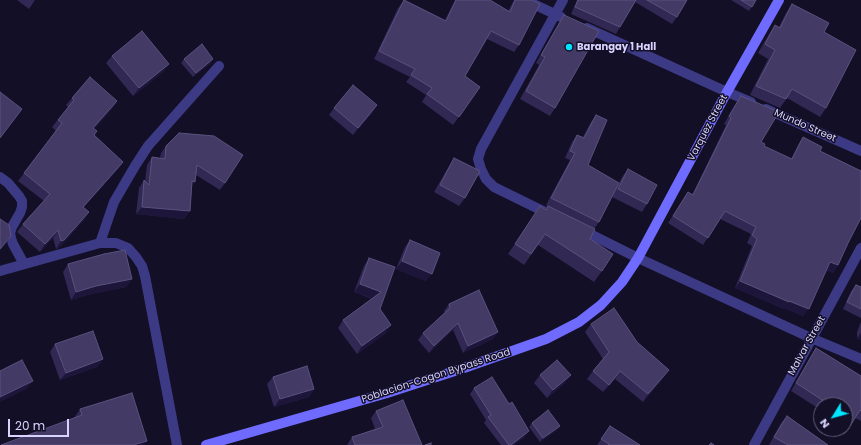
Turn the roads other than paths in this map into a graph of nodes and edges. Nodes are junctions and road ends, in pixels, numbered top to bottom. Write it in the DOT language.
graph roads {
  1 [pos="526,0"];
  2 [pos="563,0"];
  3 [pos="779,0"];
  4 [pos="555,14"];
  5 [pos="219,66"];
  6 [pos="727,92"];
  7 [pos="861,151"];
  8 [pos="0,177"];
  9 [pos="556,217"];
  10 [pos="569,224"];
  11 [pos="100,243"];
  12 [pos="861,248"];
  13 [pos="638,258"];
  14 [pos="24,264"];
  15 [pos="0,271"];
  16 [pos="811,338"];
  17 [pos="861,359"];
  18 [pos="177,445"];
  19 [pos="206,445"];
  20 [pos="754,445"];
  1 -- 4 [label="street, Mundo Street"];
  2 -- 4 [label="street"];
  3 -- 6 [label="main road, Varquez Street"];
  4 -- 6 [label="street, Mundo Street"];
  4 -- 9 [label="street"];
  5 -- 11 [label="street"];
  6 -- 7 [label="street, Mundo Street"];
  6 -- 13 [label="main road, Varquez Street"];
  8 -- 14 [label="street"];
  10 -- 13 [label="street"];
  11 -- 14 [label="street"];
  11 -- 18 [label="street"];
  12 -- 16 [label="street, Malvar Street"];
  13 -- 16 [label="street"];
  13 -- 19 [label="main road, Poblacion-Cogon Bypass Road"];
  14 -- 15 [label="street"];
  16 -- 17 [label="street"];
  16 -- 20 [label="street, Malvar Street"];
}
